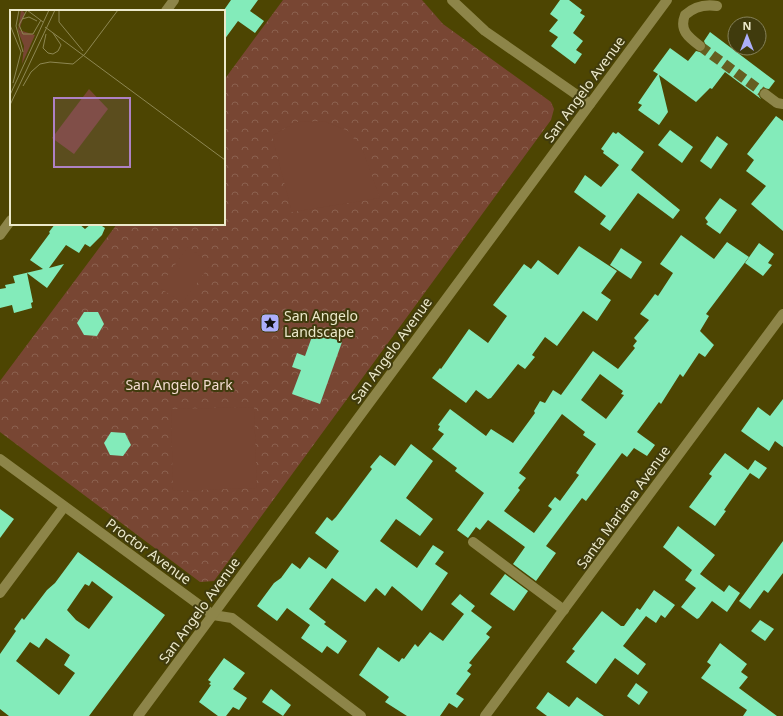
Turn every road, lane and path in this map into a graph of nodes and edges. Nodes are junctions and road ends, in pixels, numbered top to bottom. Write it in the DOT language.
graph roads {
  1 [pos="174,0"];
  2 [pos="452,0"];
  3 [pos="667,0"];
  4 [pos="718,6"];
  5 [pos="167,10"];
  6 [pos="700,46"];
  7 [pos="765,94"];
  8 [pos="590,104"];
  9 [pos="783,104"];
  10 [pos="10,221"];
  11 [pos="0,235"];
  12 [pos="783,314"];
  13 [pos="0,458"];
  14 [pos="64,507"];
  15 [pos="473,542"];
  16 [pos="0,592"];
  17 [pos="564,610"];
  18 [pos="213,615"];
  19 [pos="138,716"];
  20 [pos="361,716"];
  21 [pos="485,716"];
  1 -- 5 [label="street"];
  2 -- 8 [label="street"];
  3 -- 8 [label="street, San Angelo Avenue"];
  4 -- 6 [label="street"];
  7 -- 9 [label="street"];
  8 -- 18 [label="street, San Angelo Avenue"];
  10 -- 11 [label="street"];
  12 -- 17 [label="street, Santa Mariana Avenue"];
  13 -- 14 [label="street, Proctor Avenue"];
  14 -- 16 [label="street"];
  14 -- 18 [label="street, Proctor Avenue"];
  15 -- 17 [label="street"];
  17 -- 21 [label="street, Santa Mariana Avenue"];
  18 -- 19 [label="street, San Angelo Avenue"];
  18 -- 20 [label="street, Proctor Avenue"];
}
